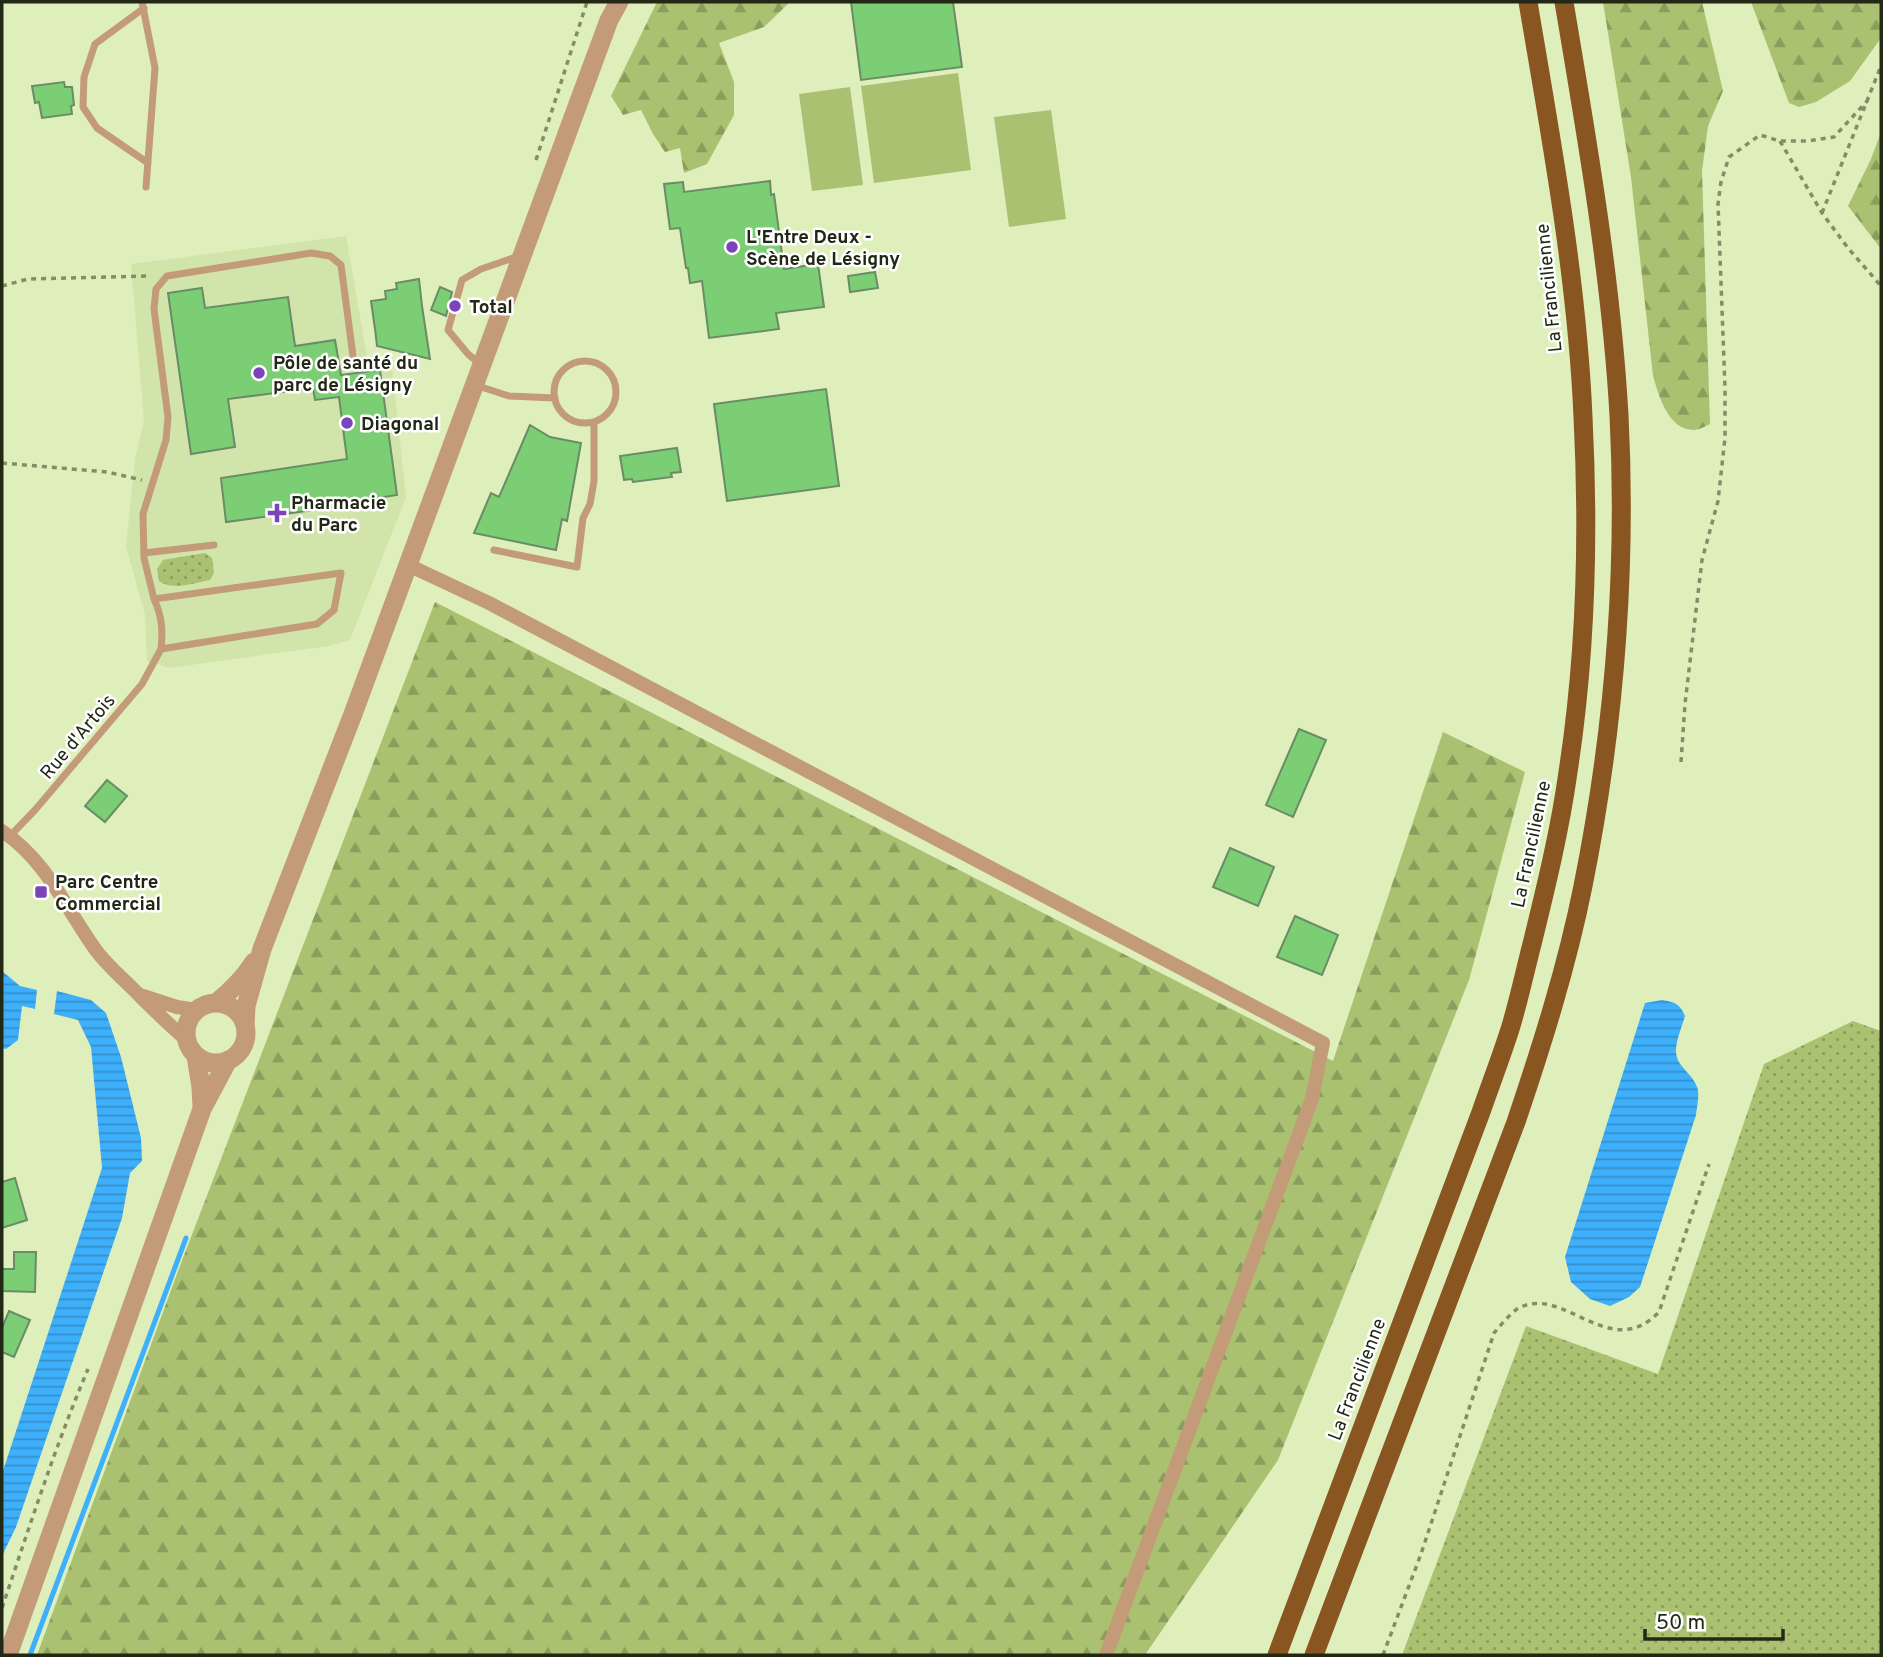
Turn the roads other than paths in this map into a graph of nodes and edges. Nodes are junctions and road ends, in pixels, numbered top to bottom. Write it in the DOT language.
graph roads {
  1 [pos="619,2"];
  2 [pos="1528,2"];
  3 [pos="1564,2"];
  4 [pos="143,5"];
  5 [pos="148,163"];
  6 [pos="146,187"];
  7 [pos="523,254"];
  8 [pos="354,356"];
  9 [pos="482,366"];
  10 [pos="475,385"];
  11 [pos="555,398"];
  12 [pos="594,422"];
  13 [pos="214,545"];
  14 [pos="494,551"];
  15 [pos="144,553"];
  16 [pos="408,565"];
  17 [pos="153,599"];
  18 [pos="161,649"];
  19 [pos="6,834"];
  20 [pos="262,949"];
  21 [pos="139,995"];
  22 [pos="216,1003"];
  23 [pos="196,1010"];
  24 [pos="245,1026"];
  25 [pos="191,1048"];
  26 [pos="228,1060"];
  27 [pos="202,1109"];
  28 [pos="8,1655"];
  29 [pos="1106,1655"];
  30 [pos="1277,1655"];
  31 [pos="1314,1655"];
  1 -- 7 [label="street"];
  2 -- 30 [label="highway, La Francilienne"];
  3 -- 31 [label="highway"];
  4 -- 5 [label="lane"];
  4 -- 5 [label="lane"];
  5 -- 6 [label="lane"];
  7 -- 9 [label="street"];
  7 -- 9 [label="lane"];
  8 -- 15 [label="lane"];
  9 -- 10 [label="street"];
  10 -- 11 [label="lane"];
  10 -- 16 [label="street"];
  11 -- 12 [label="lane"];
  11 -- 12 [label="lane"];
  12 -- 14 [label="lane"];
  13 -- 15 [label="lane"];
  15 -- 17 [label="lane"];
  16 -- 20 [label="street"];
  16 -- 29 [label="street"];
  17 -- 18 [label="lane"];
  17 -- 18 [label="lane"];
  18 -- 19 [label="lane, Rue d'Artois"];
  19 -- 21 [label="street"];
  20 -- 22 [label="street"];
  20 -- 24 [label="street"];
  21 -- 23 [label="street"];
  21 -- 25 [label="street"];
  22 -- 23 [label="street"];
  22 -- 24 [label="street"];
  23 -- 25 [label="street"];
  24 -- 26 [label="street"];
  25 -- 26 [label="street"];
  25 -- 27 [label="street"];
  26 -- 27 [label="street"];
  27 -- 28 [label="street"];
}
